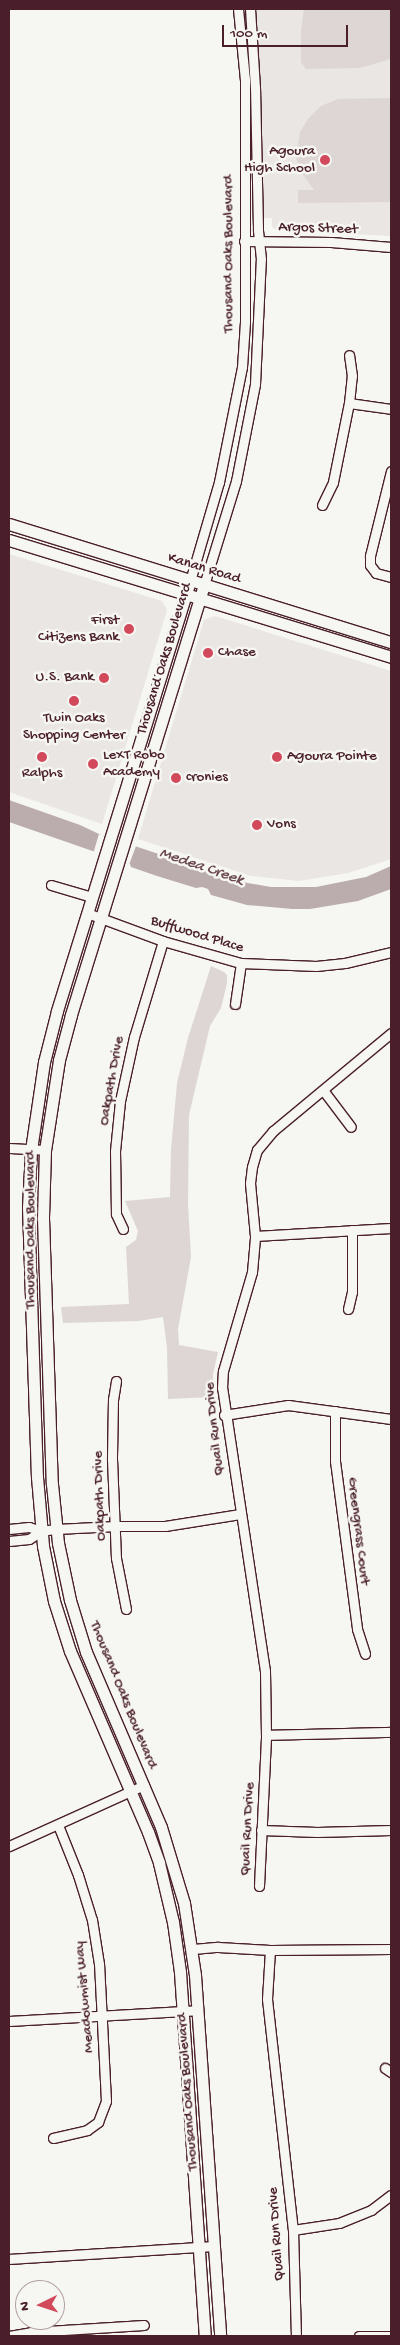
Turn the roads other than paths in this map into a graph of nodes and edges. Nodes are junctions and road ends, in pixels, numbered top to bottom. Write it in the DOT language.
graph roads {
  1 [pos="238,9"];
  2 [pos="250,9"];
  3 [pos="244,241"];
  4 [pos="259,241"];
  5 [pos="391,247"];
  6 [pos="349,355"];
  7 [pos="349,403"];
  8 [pos="391,409"];
  9 [pos="391,471"];
  10 [pos="390,490"];
  11 [pos="322,505"];
  12 [pos="9,524"];
  13 [pos="9,540"];
  14 [pos="391,577"];
  15 [pos="190,581"];
  16 [pos="204,585"];
  17 [pos="185,594"];
  18 [pos="199,598"];
  19 [pos="391,642"];
  20 [pos="391,657"];
  21 [pos="51,885"];
  22 [pos="92,897"];
  23 [pos="87,913"];
  24 [pos="101,917"];
  25 [pos="163,941"];
  26 [pos="391,952"];
  27 [pos="240,964"];
  28 [pos="235,1004"];
  29 [pos="391,1033"];
  30 [pos="323,1090"];
  31 [pos="351,1127"];
  32 [pos="9,1148"];
  33 [pos="30,1150"];
  34 [pos="45,1150"];
  35 [pos="391,1228"];
  36 [pos="122,1229"];
  37 [pos="352,1230"];
  38 [pos="255,1236"];
  39 [pos="348,1309"];
  40 [pos="116,1380"];
  41 [pos="335,1411"];
  42 [pos="224,1415"];
  43 [pos="391,1419"];
  44 [pos="240,1514"];
  45 [pos="116,1526"];
  46 [pos="9,1529"];
  47 [pos="56,1529"];
  48 [pos="41,1531"];
  49 [pos="9,1541"];
  50 [pos="126,1609"];
  51 [pos="365,1654"];
  52 [pos="391,1732"];
  53 [pos="266,1735"];
  54 [pos="144,1785"];
  55 [pos="131,1791"];
  56 [pos="58,1825"];
  57 [pos="261,1830"];
  58 [pos="391,1830"];
  59 [pos="9,1846"];
  60 [pos="259,1886"];
  61 [pos="192,1949"];
  62 [pos="391,1949"];
  63 [pos="270,1950"];
  64 [pos="183,2010"];
  65 [pos="198,2010"];
  66 [pos="102,2015"];
  67 [pos="9,2021"];
  68 [pos="53,2138"];
  69 [pos="391,2195"];
  70 [pos="293,2230"];
  71 [pos="214,2246"];
  72 [pos="199,2247"];
  73 [pos="9,2259"];
  74 [pos="144,2325"];
  75 [pos="9,2336"];
  76 [pos="205,2336"];
  77 [pos="220,2336"];
  78 [pos="296,2336"];
  79 [pos="359,2336"];
  80 [pos="391,2336"];
  1 -- 3 [label="street, Thousand Oaks Boulevard"];
  2 -- 4 [label="street, Thousand Oaks Boulevard"];
  3 -- 4 [label="street, Argos Street"];
  3 -- 15 [label="street, Thousand Oaks Boulevard"];
  4 -- 5 [label="street, Argos Street"];
  4 -- 16 [label="street, Thousand Oaks Boulevard"];
  6 -- 7 [label="street"];
  7 -- 8 [label="street"];
  7 -- 11 [label="street"];
  9 -- 10 [label="street"];
  10 -- 14 [label="street"];
  12 -- 15 [label="main road, Kanan Road"];
  13 -- 17 [label="main road, Kanan Road"];
  15 -- 16 [label="main road, Kanan Road"];
  15 -- 17 [label="main road, Thousand Oaks Boulevard"];
  16 -- 18 [label="main road, Thousand Oaks Boulevard"];
  16 -- 19 [label="main road, Kanan Road"];
  17 -- 18 [label="main road, Kanan Road"];
  17 -- 22 [label="main road, Thousand Oaks Boulevard"];
  18 -- 20 [label="main road, Kanan Road"];
  18 -- 24 [label="main road, Thousand Oaks Boulevard"];
  21 -- 22 [label="street"];
  22 -- 23 [label="main road, Thousand Oaks Boulevard"];
  23 -- 24 [label="street, Buffwood Place"];
  23 -- 33 [label="main road, Thousand Oaks Boulevard"];
  24 -- 25 [label="street, Buffwood Place"];
  24 -- 34 [label="main road, Thousand Oaks Boulevard"];
  25 -- 27 [label="street, Buffwood Place"];
  25 -- 36 [label="street, Oakpath Drive"];
  26 -- 27 [label="street, Buffwood Place"];
  27 -- 28 [label="street"];
  29 -- 30 [label="street, Quail Run Drive"];
  30 -- 31 [label="street"];
  30 -- 38 [label="street, Quail Run Drive"];
  32 -- 33 [label="street"];
  33 -- 34 [label="street"];
  33 -- 48 [label="main road, Thousand Oaks Boulevard"];
  34 -- 47 [label="main road, Thousand Oaks Boulevard"];
  35 -- 37 [label="street"];
  37 -- 38 [label="street"];
  37 -- 39 [label="street"];
  38 -- 42 [label="street, Quail Run Drive"];
  40 -- 45 [label="street, Oakpath Drive"];
  41 -- 42 [label="street"];
  41 -- 43 [label="street"];
  41 -- 51 [label="street, Greengrass Court"];
  42 -- 44 [label="street, Quail Run Drive"];
  44 -- 45 [label="street"];
  44 -- 53 [label="street, Quail Run Drive"];
  45 -- 47 [label="street"];
  45 -- 50 [label="street, Oakpath Drive"];
  46 -- 48 [label="street"];
  47 -- 48 [label="street"];
  47 -- 54 [label="main road, Thousand Oaks Boulevard"];
  48 -- 49 [label="street"];
  48 -- 55 [label="main road, Thousand Oaks Boulevard"];
  52 -- 53 [label="street"];
  53 -- 57 [label="street, Quail Run Drive"];
  54 -- 55 [label="street"];
  54 -- 61 [label="main road, Thousand Oaks Boulevard"];
  55 -- 56 [label="street"];
  55 -- 64 [label="main road, Thousand Oaks Boulevard"];
  56 -- 59 [label="street"];
  56 -- 66 [label="street, Meadowmist Way"];
  57 -- 58 [label="street"];
  57 -- 60 [label="street, Quail Run Drive"];
  61 -- 63 [label="street"];
  61 -- 65 [label="main road, Thousand Oaks Boulevard"];
  62 -- 63 [label="street"];
  63 -- 70 [label="street, Quail Run Drive"];
  64 -- 65 [label="street"];
  64 -- 66 [label="street"];
  64 -- 72 [label="main road, Thousand Oaks Boulevard"];
  65 -- 71 [label="main road, Thousand Oaks Boulevard"];
  66 -- 67 [label="street"];
  66 -- 68 [label="street, Meadowmist Way"];
  69 -- 70 [label="street"];
  70 -- 78 [label="street, Quail Run Drive"];
  71 -- 72 [label="street"];
  71 -- 77 [label="main road, Thousand Oaks Boulevard"];
  72 -- 73 [label="street"];
  72 -- 76 [label="main road, Thousand Oaks Boulevard"];
  74 -- 75 [label="street"];
  79 -- 80 [label="street"];
}
